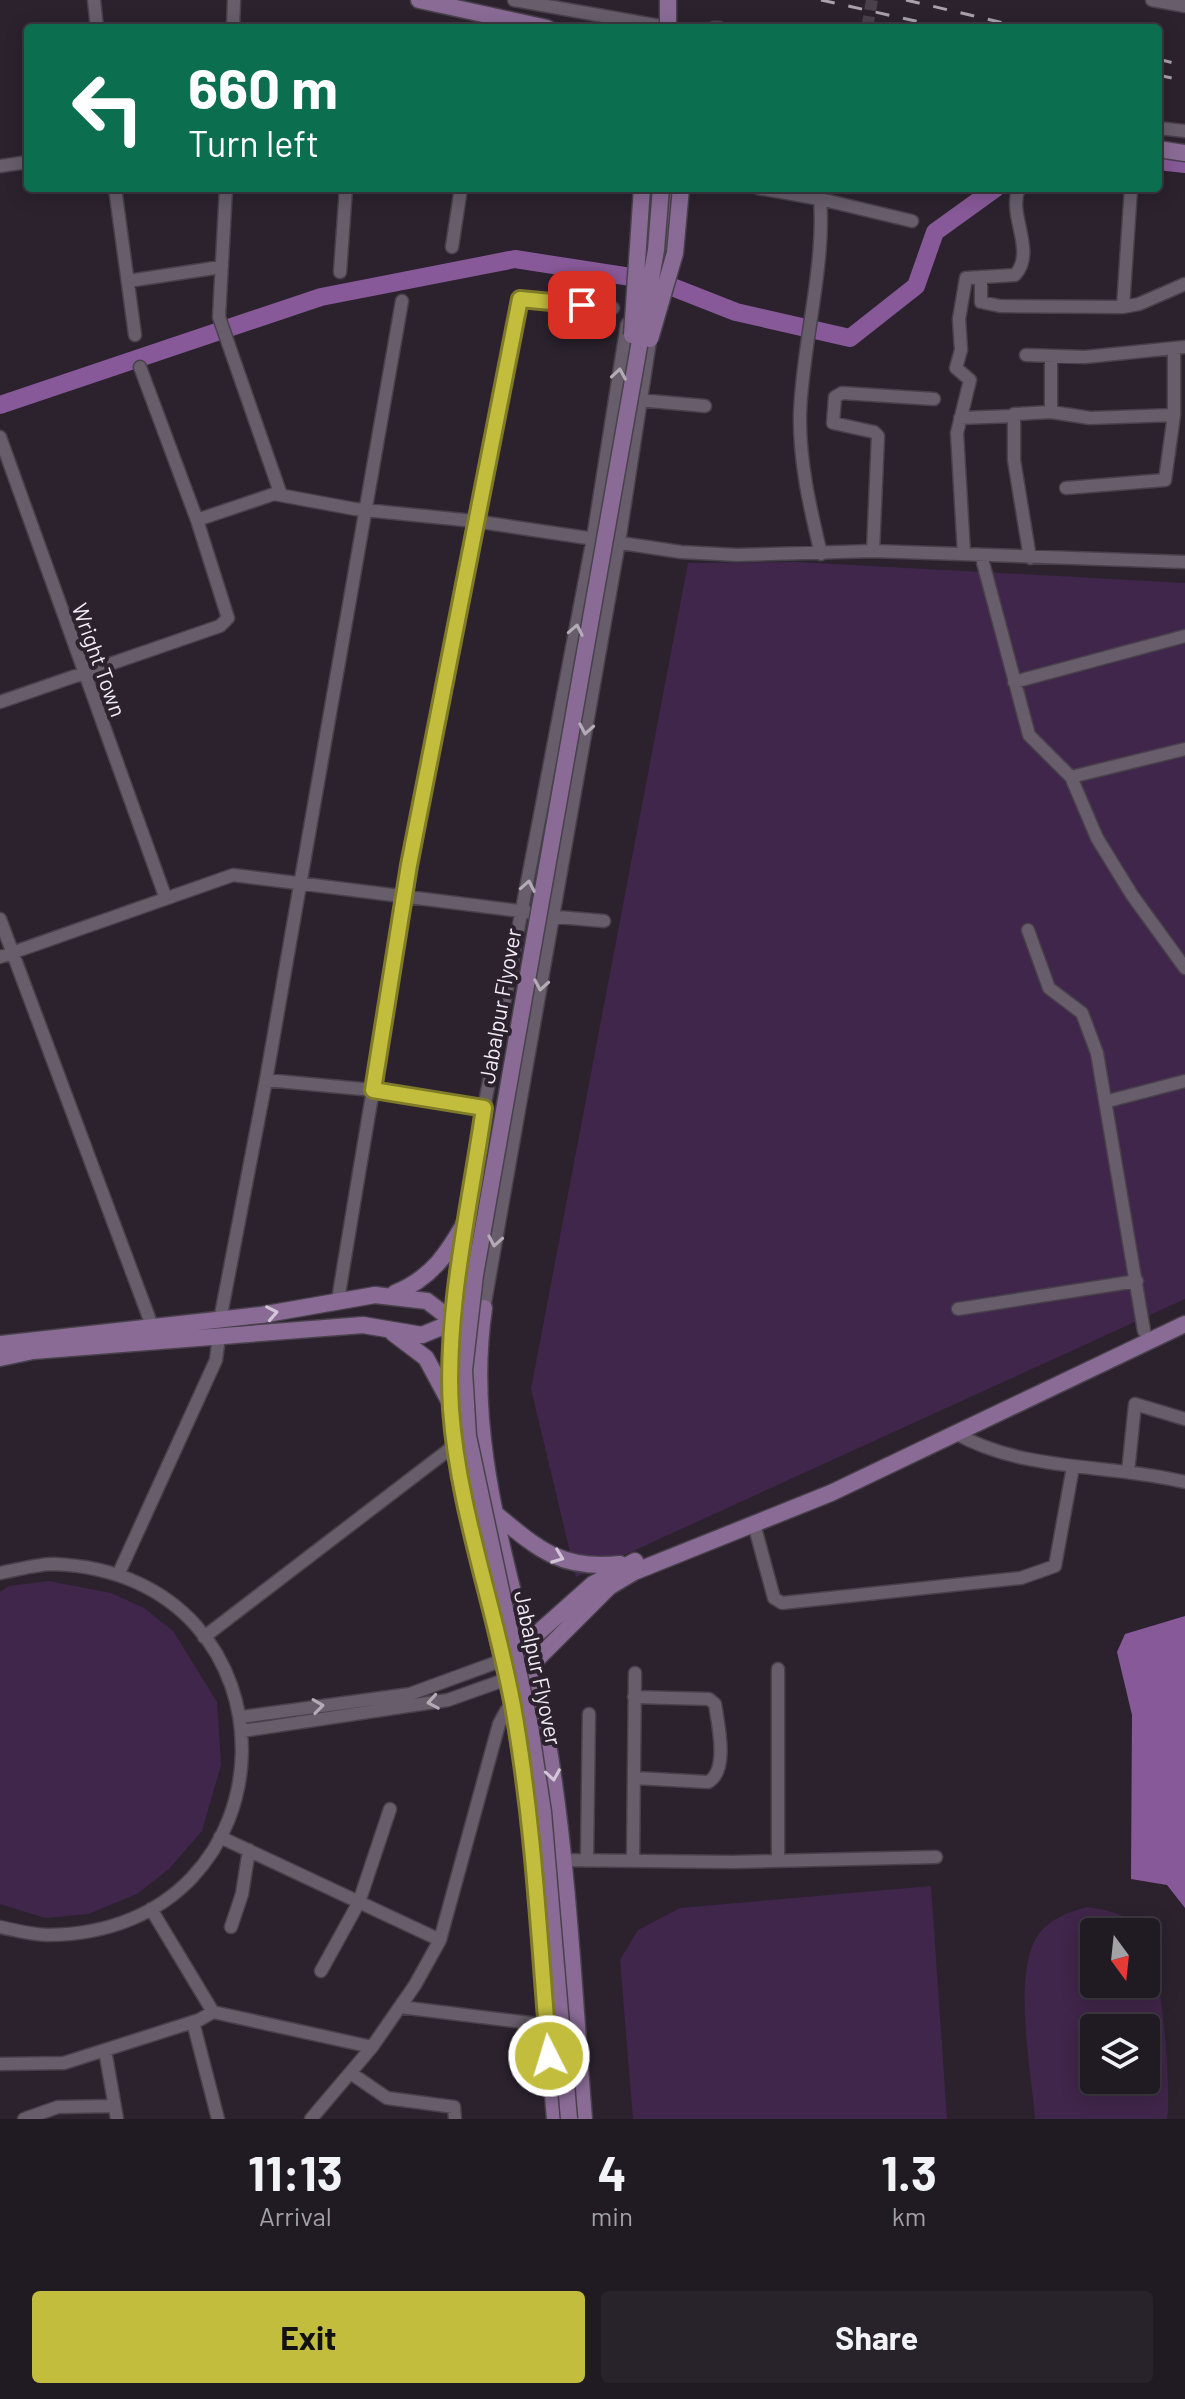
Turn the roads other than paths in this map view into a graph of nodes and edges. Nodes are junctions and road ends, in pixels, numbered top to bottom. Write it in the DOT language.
graph roads {
  1 [pos="94,0"];
  2 [pos="234,0"];
  3 [pos="419,0"];
  4 [pos="514,0"];
  5 [pos="668,0"];
  6 [pos="1152,0"];
  7 [pos="1185,6"];
  8 [pos="97,24"];
  9 [pos="233,24"];
  10 [pos="529,24"];
  11 [pos="631,24"];
  12 [pos="670,24"];
  13 [pos="1162,120"];
  14 [pos="1185,123"];
  15 [pos="1162,128"];
  16 [pos="1185,131"];
  17 [pos="1162,150"];
  18 [pos="1185,153"];
  19 [pos="24,163"];
  20 [pos="0,166"];
  21 [pos="116,192"];
  22 [pos="226,192"];
  23 [pos="346,192"];
  24 [pos="460,192"];
  25 [pos="644,192"];
  26 [pos="644,192"];
  27 [pos="661,192"];
  28 [pos="671,192"];
  29 [pos="681,192"];
  30 [pos="1018,192"];
  31 [pos="1131,192"];
  32 [pos="820,193"];
  33 [pos="912,221"];
  34 [pos="452,247"];
  35 [pos="221,267"];
  36 [pos="340,272"];
  37 [pos="981,277"];
  38 [pos="128,281"];
  39 [pos="1185,284"];
  40 [pos="402,301"];
  41 [pos="1123,307"];
  42 [pos="613,308"];
  43 [pos="135,335"];
  44 [pos="1179,348"];
  45 [pos="1026,355"];
  46 [pos="1051,357"];
  47 [pos="635,366"];
  48 [pos="140,367"];
  49 [pos="934,399"];
  50 [pos="639,400"];
  51 [pos="705,406"];
  52 [pos="1051,412"];
  53 [pos="1174,415"];
  54 [pos="1013,416"];
  55 [pos="960,418"];
  56 [pos="0,437"];
  57 [pos="1066,488"];
  58 [pos="281,495"];
  59 [pos="365,510"];
  60 [pos="197,520"];
  61 [pos="474,521"];
  62 [pos="593,538"];
  63 [pos="619,542"];
  64 [pos="873,551"];
  65 [pos="821,554"];
  66 [pos="964,554"];
  67 [pos="981,555"];
  68 [pos="1030,558"];
  69 [pos="1185,562"];
  70 [pos="1185,636"];
  71 [pos="82,673"];
  72 [pos="1014,682"];
  73 [pos="0,702"];
  74 [pos="1185,749"];
  75 [pos="1071,777"];
  76 [pos="300,884"];
  77 [pos="165,896"];
  78 [pos="403,897"];
  79 [pos="524,912"];
  80 [pos="553,917"];
  81 [pos="0,919"];
  82 [pos="604,921"];
  83 [pos="1028,930"];
  84 [pos="6,955"];
  85 [pos="1185,967"];
  86 [pos="266,1080"];
  87 [pos="1185,1081"];
  88 [pos="373,1090"];
  89 [pos="1108,1101"];
  90 [pos="484,1108"];
  91 [pos="467,1219"];
  92 [pos="1137,1281"];
  93 [pos="389,1295"];
  94 [pos="338,1300"];
  95 [pos="484,1308"];
  96 [pos="958,1309"];
  97 [pos="1185,1313"];
  98 [pos="455,1321"];
  99 [pos="1185,1324"];
  100 [pos="220,1328"];
  101 [pos="1144,1331"];
  102 [pos="393,1333"];
  103 [pos="154,1334"];
  104 [pos="0,1344"];
  105 [pos="478,1347"];
  106 [pos="0,1358"];
  107 [pos="451,1408"];
  108 [pos="1185,1419"];
  109 [pos="955,1433"];
  110 [pos="455,1445"];
  111 [pos="1073,1467"];
  112 [pos="1128,1472"];
  113 [pos="1185,1482"];
  114 [pos="497,1515"];
  115 [pos="754,1524"];
  116 [pos="632,1562"];
  117 [pos="0,1573"];
  118 [pos="118,1575"];
  119 [pos="204,1637"];
  120 [pos="526,1644"];
  121 [pos="503,1660"];
  122 [pos="532,1666"];
  123 [pos="778,1669"];
  124 [pos="635,1673"];
  125 [pos="507,1679"];
  126 [pos="539,1695"];
  127 [pos="634,1697"];
  128 [pos="512,1703"];
  129 [pos="589,1714"];
  130 [pos="241,1724"];
  131 [pos="635,1778"];
  132 [pos="390,1809"];
  133 [pos="220,1837"];
  134 [pos="249,1850"];
  135 [pos="936,1857"];
  136 [pos="587,1858"];
  137 [pos="563,1859"];
  138 [pos="633,1860"];
  139 [pos="778,1861"];
  140 [pos="536,1863"];
  141 [pos="359,1902"];
  142 [pos="151,1909"];
  143 [pos="0,1927"];
  144 [pos="231,1927"];
  145 [pos="440,1940"];
  146 [pos="321,1971"];
  147 [pos="400,2007"];
  148 [pos="213,2012"];
  149 [pos="193,2022"];
  150 [pos="547,2025"];
  151 [pos="372,2047"];
  152 [pos="105,2050"];
  153 [pos="0,2064"];
  154 [pos="352,2074"];
  155 [pos="115,2112"];
  156 [pos="24,2119"];
  157 [pos="218,2119"];
  158 [pos="311,2119"];
  159 [pos="455,2119"];
  160 [pos="555,2119"];
  161 [pos="569,2119"];
  162 [pos="584,2119"];
  1 -- 8 [label="street"];
  2 -- 9 [label="street"];
  3 -- 10 [label="main road"];
  4 -- 11 [label="street"];
  5 -- 12 [label="main road, bridge"];
  6 -- 7 [label="street"];
  13 -- 14 [label="street"];
  15 -- 16 [label="street"];
  17 -- 18 [label="main road"];
  19 -- 20 [label="street"];
  21 -- 38 [label="street"];
  22 -- 35 [label="street"];
  23 -- 36 [label="street"];
  24 -- 34 [label="street"];
  62 -- 25 [label="street, one-way, bridge"];
  26 -- 47 [label="main road, bridge"];
  27 -- 47 [label="main road, Jabalpur Flyover, bridge"];
  28 -- 50 [label="street, bridge"];
  29 -- 47 [label="main road, bridge"];
  30 -- 37 [label="street"];
  31 -- 41 [label="street"];
  32 -- 33 [label="street"];
  32 -- 65 [label="street"];
  35 -- 38 [label="street"];
  35 -- 58 [label="street"];
  37 -- 41 [label="street"];
  37 -- 55 [label="street"];
  38 -- 43 [label="street"];
  39 -- 41 [label="street"];
  40 -- 59 [label="street"];
  42 -- 61 [label="street"];
  44 -- 46 [label="street"];
  44 -- 53 [label="street"];
  45 -- 46 [label="street"];
  46 -- 52 [label="street"];
  47 -- 161 [label="main road, Jabalpur Flyover, bridge"];
  48 -- 60 [label="street"];
  49 -- 64 [label="street"];
  50 -- 51 [label="street"];
  50 -- 63 [label="street"];
  52 -- 53 [label="street"];
  52 -- 54 [label="street"];
  53 -- 57 [label="street"];
  54 -- 55 [label="street"];
  54 -- 68 [label="street"];
  55 -- 66 [label="street"];
  56 -- 71 [label="street, Wright Town"];
  58 -- 59 [label="street"];
  58 -- 60 [label="street"];
  59 -- 61 [label="street"];
  59 -- 76 [label="street"];
  60 -- 71 [label="street"];
  61 -- 62 [label="street"];
  61 -- 78 [label="street"];
  62 -- 63 [label="street"];
  79 -- 62 [label="street, one-way"];
  63 -- 65 [label="street"];
  63 -- 80 [label="street, one-way"];
  64 -- 65 [label="street"];
  64 -- 66 [label="street"];
  66 -- 67 [label="street"];
  67 -- 68 [label="street"];
  67 -- 72 [label="street"];
  68 -- 69 [label="street"];
  70 -- 72 [label="street"];
  71 -- 73 [label="street"];
  71 -- 77 [label="street, Wright Town"];
  72 -- 75 [label="street"];
  74 -- 75 [label="street"];
  75 -- 85 [label="street"];
  76 -- 77 [label="street"];
  76 -- 78 [label="street"];
  76 -- 86 [label="street"];
  77 -- 84 [label="street"];
  78 -- 79 [label="street"];
  78 -- 88 [label="street"];
  79 -- 80 [label="street"];
  79 -- 90 [label="street"];
  80 -- 82 [label="street"];
  80 -- 95 [label="street, one-way"];
  81 -- 84 [label="street"];
  83 -- 89 [label="street"];
  84 -- 103 [label="street"];
  86 -- 88 [label="street"];
  86 -- 100 [label="street"];
  87 -- 89 [label="street"];
  88 -- 90 [label="street"];
  88 -- 94 [label="street"];
  89 -- 92 [label="street"];
  90 -- 91 [label="street"];
  91 -- 93 [label="main road"];
  91 -- 98 [label="street"];
  92 -- 96 [label="street"];
  92 -- 101 [label="street"];
  93 -- 94 [label="main road"];
  93 -- 98 [label="main road"];
  100 -- 94 [label="main road, one-way"];
  95 -- 98 [label="main road"];
  95 -- 105 [label="main road"];
  97 -- 101 [label="main road"];
  98 -- 102 [label="main road"];
  98 -- 105 [label="main road"];
  98 -- 107 [label="main road"];
  99 -- 109 [label="main road"];
  100 -- 102 [label="main road"];
  100 -- 103 [label="main road"];
  100 -- 118 [label="street"];
  101 -- 116 [label="main road"];
  102 -- 107 [label="main road"];
  103 -- 104 [label="main road"];
  103 -- 106 [label="main road"];
  105 -- 114 [label="main road"];
  107 -- 110 [label="main road"];
  108 -- 112 [label="street"];
  109 -- 111 [label="street"];
  109 -- 115 [label="main road"];
  110 -- 119 [label="street"];
  110 -- 121 [label="main road"];
  111 -- 112 [label="street"];
  111 -- 115 [label="street"];
  112 -- 113 [label="street"];
  114 -- 116 [label="main road, one-way"];
  114 -- 120 [label="main road"];
  115 -- 122 [label="main road"];
  116 -- 120 [label="main road"];
  117 -- 118 [label="street"];
  118 -- 119 [label="street"];
  119 -- 130 [label="street"];
  120 -- 121 [label="main road"];
  120 -- 122 [label="main road"];
  121 -- 125 [label="main road"];
  130 -- 121 [label="street, one-way"];
  122 -- 125 [label="main road"];
  122 -- 126 [label="main road"];
  123 -- 139 [label="street"];
  124 -- 127 [label="street"];
  125 -- 128 [label="main road"];
  125 -- 130 [label="street, one-way"];
  126 -- 128 [label="street"];
  126 -- 137 [label="main road, one-way"];
  127 -- 131 [label="street"];
  127 -- 131 [label="street"];
  128 -- 140 [label="main road"];
  128 -- 145 [label="street"];
  129 -- 136 [label="street"];
  130 -- 133 [label="street"];
  131 -- 138 [label="street"];
  132 -- 141 [label="street"];
  133 -- 134 [label="street"];
  133 -- 142 [label="street"];
  134 -- 141 [label="street"];
  134 -- 144 [label="street"];
  135 -- 139 [label="street"];
  136 -- 137 [label="street"];
  136 -- 138 [label="street"];
  137 -- 140 [label="street"];
  137 -- 162 [label="main road"];
  138 -- 139 [label="street"];
  140 -- 150 [label="main road"];
  141 -- 145 [label="street"];
  141 -- 146 [label="street"];
  142 -- 143 [label="street"];
  142 -- 148 [label="street"];
  145 -- 147 [label="street"];
  147 -- 150 [label="street"];
  147 -- 151 [label="street"];
  148 -- 149 [label="street"];
  148 -- 151 [label="street"];
  149 -- 152 [label="street"];
  149 -- 157 [label="street"];
  150 -- 160 [label="main road"];
  151 -- 154 [label="street"];
  152 -- 153 [label="street"];
  152 -- 155 [label="street"];
  154 -- 158 [label="street"];
  154 -- 159 [label="street"];
  155 -- 156 [label="street"];
}
